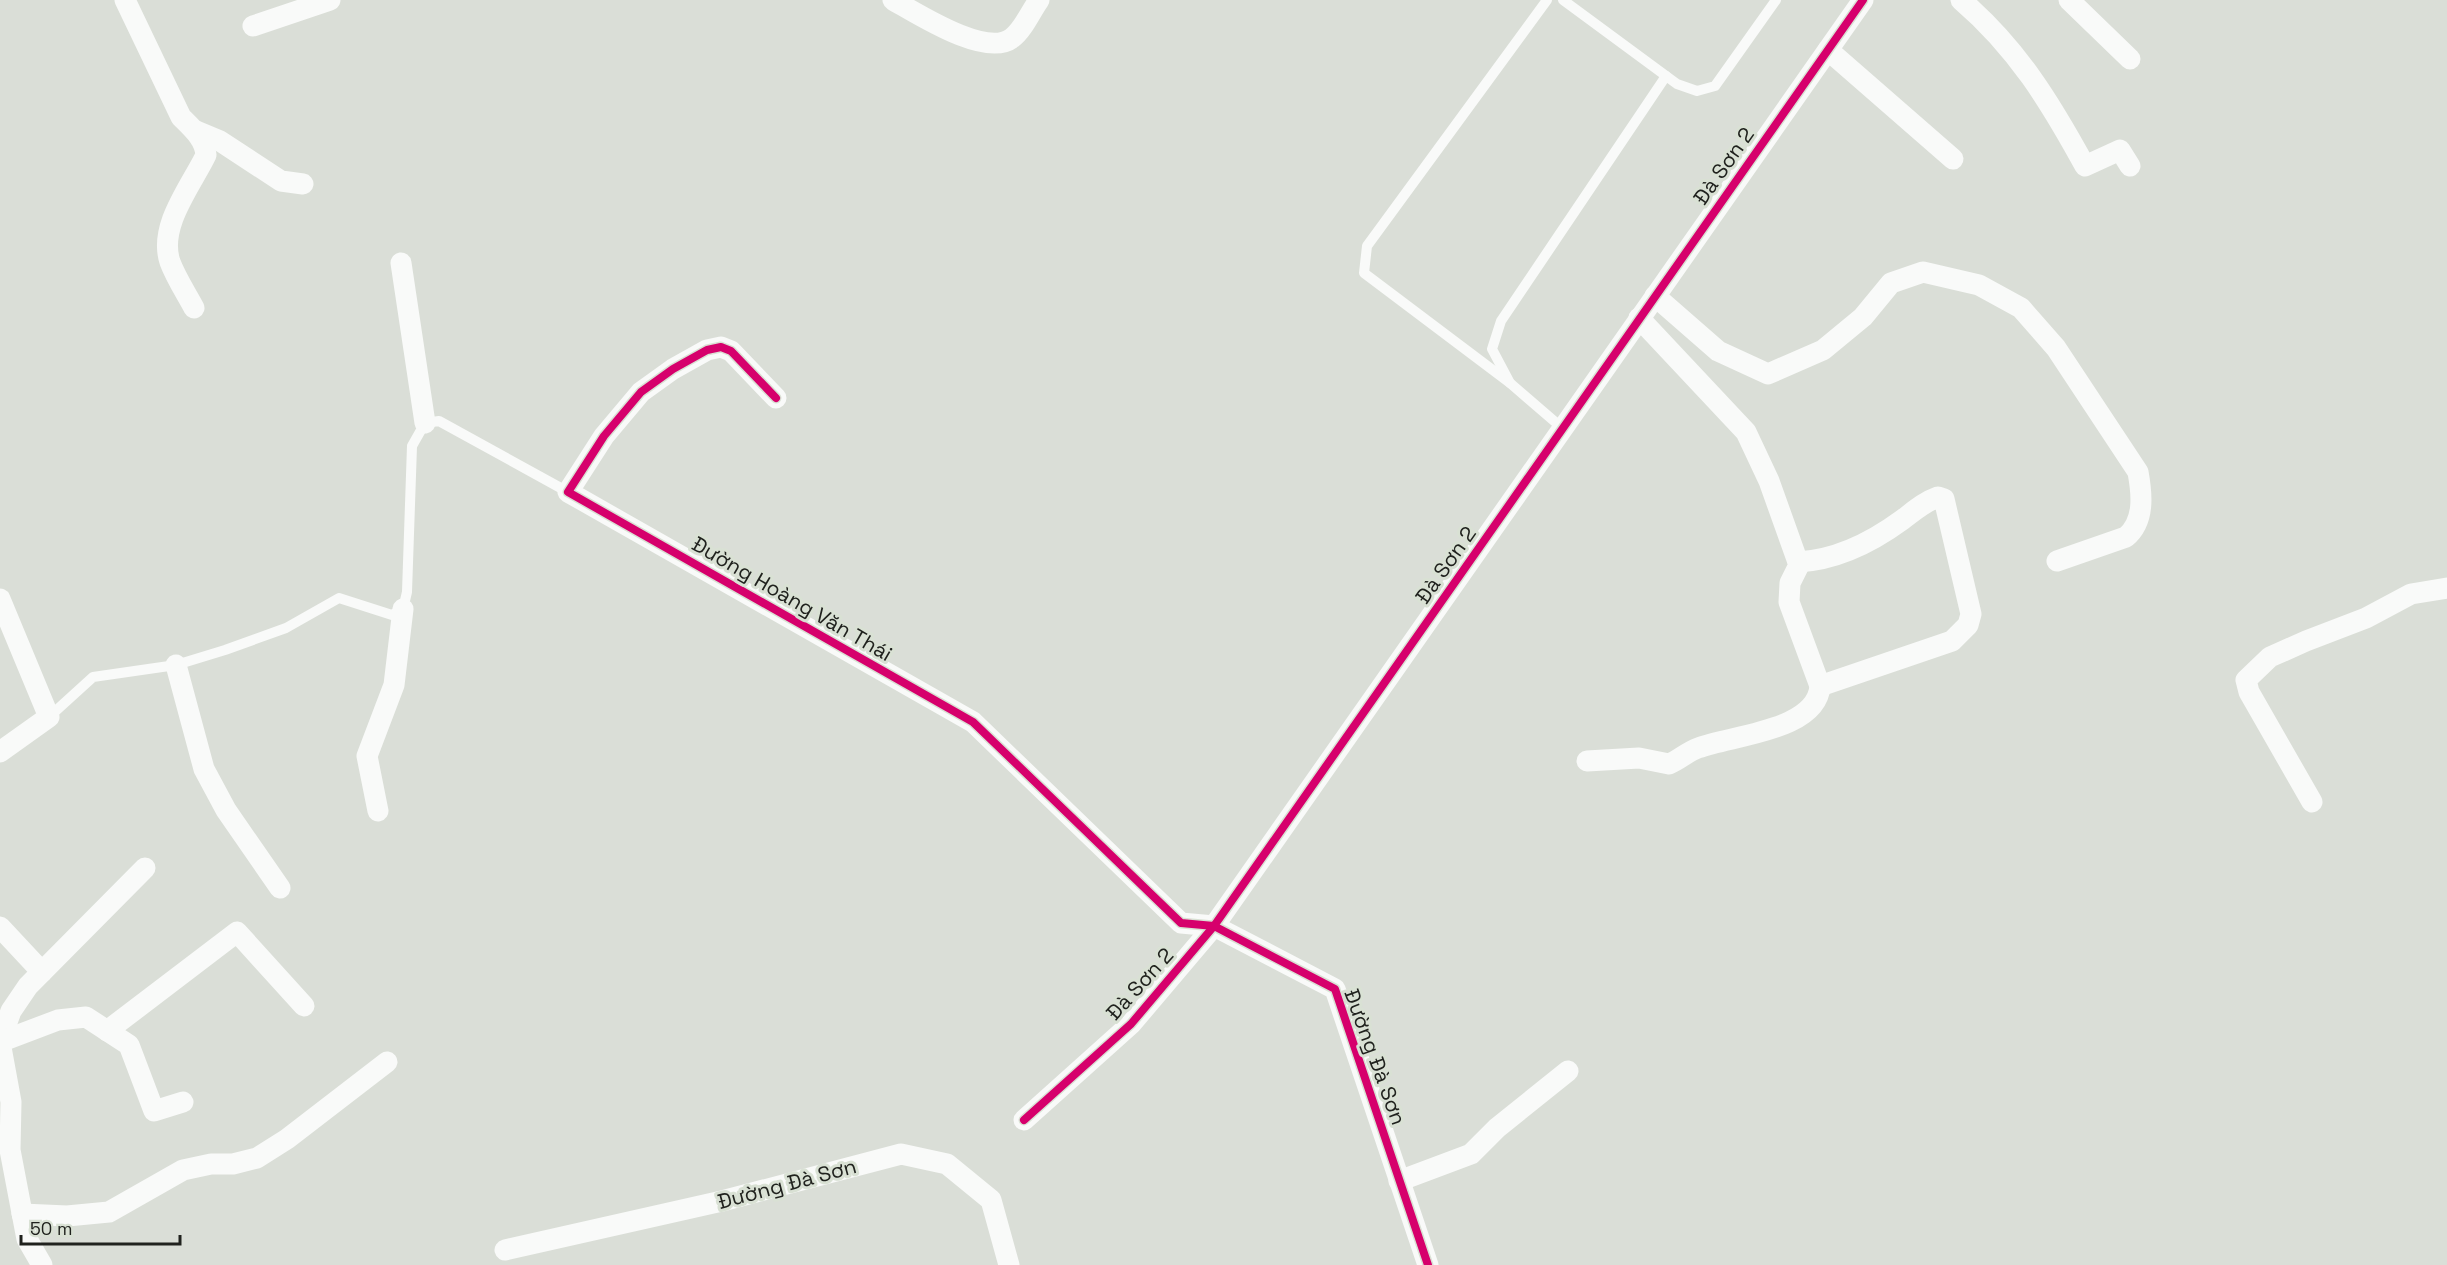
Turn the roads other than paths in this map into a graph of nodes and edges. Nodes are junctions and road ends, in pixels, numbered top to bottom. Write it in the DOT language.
graph roads {
  1 [pos="125,0"];
  2 [pos="330,0"];
  3 [pos="893,0"];
  4 [pos="1039,0"];
  5 [pos="1546,0"];
  6 [pos="1563,0"];
  7 [pos="1776,0"];
  8 [pos="1863,0"];
  9 [pos="1960,0"];
  10 [pos="2069,0"];
  11 [pos="253,26"];
  12 [pos="1828,50"];
  13 [pos="2130,59"];
  14 [pos="1666,76"];
  15 [pos="196,131"];
  16 [pos="1953,159"];
  17 [pos="2130,166"];
  18 [pos="303,184"];
  19 [pos="401,263"];
  20 [pos="1655,296"];
  21 [pos="194,308"];
  22 [pos="1639,318"];
  23 [pos="1509,383"];
  24 [pos="776,398"];
  25 [pos="425,423"];
  26 [pos="1561,427"];
  27 [pos="568,492"];
  28 [pos="2057,561"];
  29 [pos="1798,562"];
  30 [pos="2447,588"];
  31 [pos="0,599"];
  32 [pos="404,609"];
  33 [pos="176,665"];
  34 [pos="1821,686"];
  35 [pos="49,717"];
  36 [pos="0,752"];
  37 [pos="1587,760"];
  38 [pos="2312,802"];
  39 [pos="378,811"];
  40 [pos="145,868"];
  41 [pos="280,888"];
  42 [pos="1214,926"];
  43 [pos="0,927"];
  44 [pos="42,972"];
  45 [pos="304,1006"];
  46 [pos="107,1031"];
  47 [pos="1,1033"];
  48 [pos="387,1062"];
  49 [pos="1568,1071"];
  50 [pos="183,1102"];
  51 [pos="1024,1120"];
  52 [pos="1400,1180"];
  53 [pos="22,1214"];
  54 [pos="505,1250"];
  55 [pos="42,1265"];
  56 [pos="1009,1265"];
  57 [pos="1428,1265"];
  1 -- 15 [label="street"];
  2 -- 11 [label="street"];
  3 -- 4 [label="street"];
  5 -- 23 [label="lane"];
  6 -- 14 [label="lane"];
  7 -- 14 [label="lane"];
  8 -- 12 [label="street, Đà Sơn 2"];
  9 -- 17 [label="street"];
  10 -- 13 [label="street"];
  12 -- 16 [label="street"];
  12 -- 20 [label="street, Đà Sơn 2"];
  14 -- 23 [label="lane"];
  15 -- 18 [label="street"];
  15 -- 21 [label="street"];
  19 -- 25 [label="street"];
  20 -- 22 [label="street, Đà Sơn 2"];
  20 -- 28 [label="street"];
  22 -- 26 [label="street, Đà Sơn 2"];
  22 -- 29 [label="street"];
  23 -- 26 [label="lane"];
  24 -- 27 [label="street"];
  25 -- 27 [label="lane"];
  25 -- 32 [label="lane"];
  26 -- 42 [label="street, Đà Sơn 2"];
  27 -- 42 [label="street, Đường Hoàng Văn Thái"];
  29 -- 34 [label="street"];
  29 -- 34 [label="street"];
  30 -- 38 [label="street"];
  31 -- 35 [label="street"];
  32 -- 33 [label="lane"];
  32 -- 39 [label="street"];
  33 -- 35 [label="lane"];
  33 -- 41 [label="street"];
  34 -- 37 [label="street"];
  35 -- 36 [label="street"];
  40 -- 44 [label="street"];
  42 -- 51 [label="street, Đà Sơn 2"];
  42 -- 52 [label="street, Đường Đà Sơn"];
  43 -- 44 [label="street"];
  44 -- 47 [label="street"];
  45 -- 46 [label="street"];
  46 -- 47 [label="street"];
  46 -- 50 [label="street"];
  47 -- 53 [label="street"];
  48 -- 53 [label="street"];
  49 -- 52 [label="street"];
  52 -- 57 [label="street, Đường Đà Sơn"];
  53 -- 55 [label="street"];
  54 -- 56 [label="street, Đường Đà Sơn"];
}
